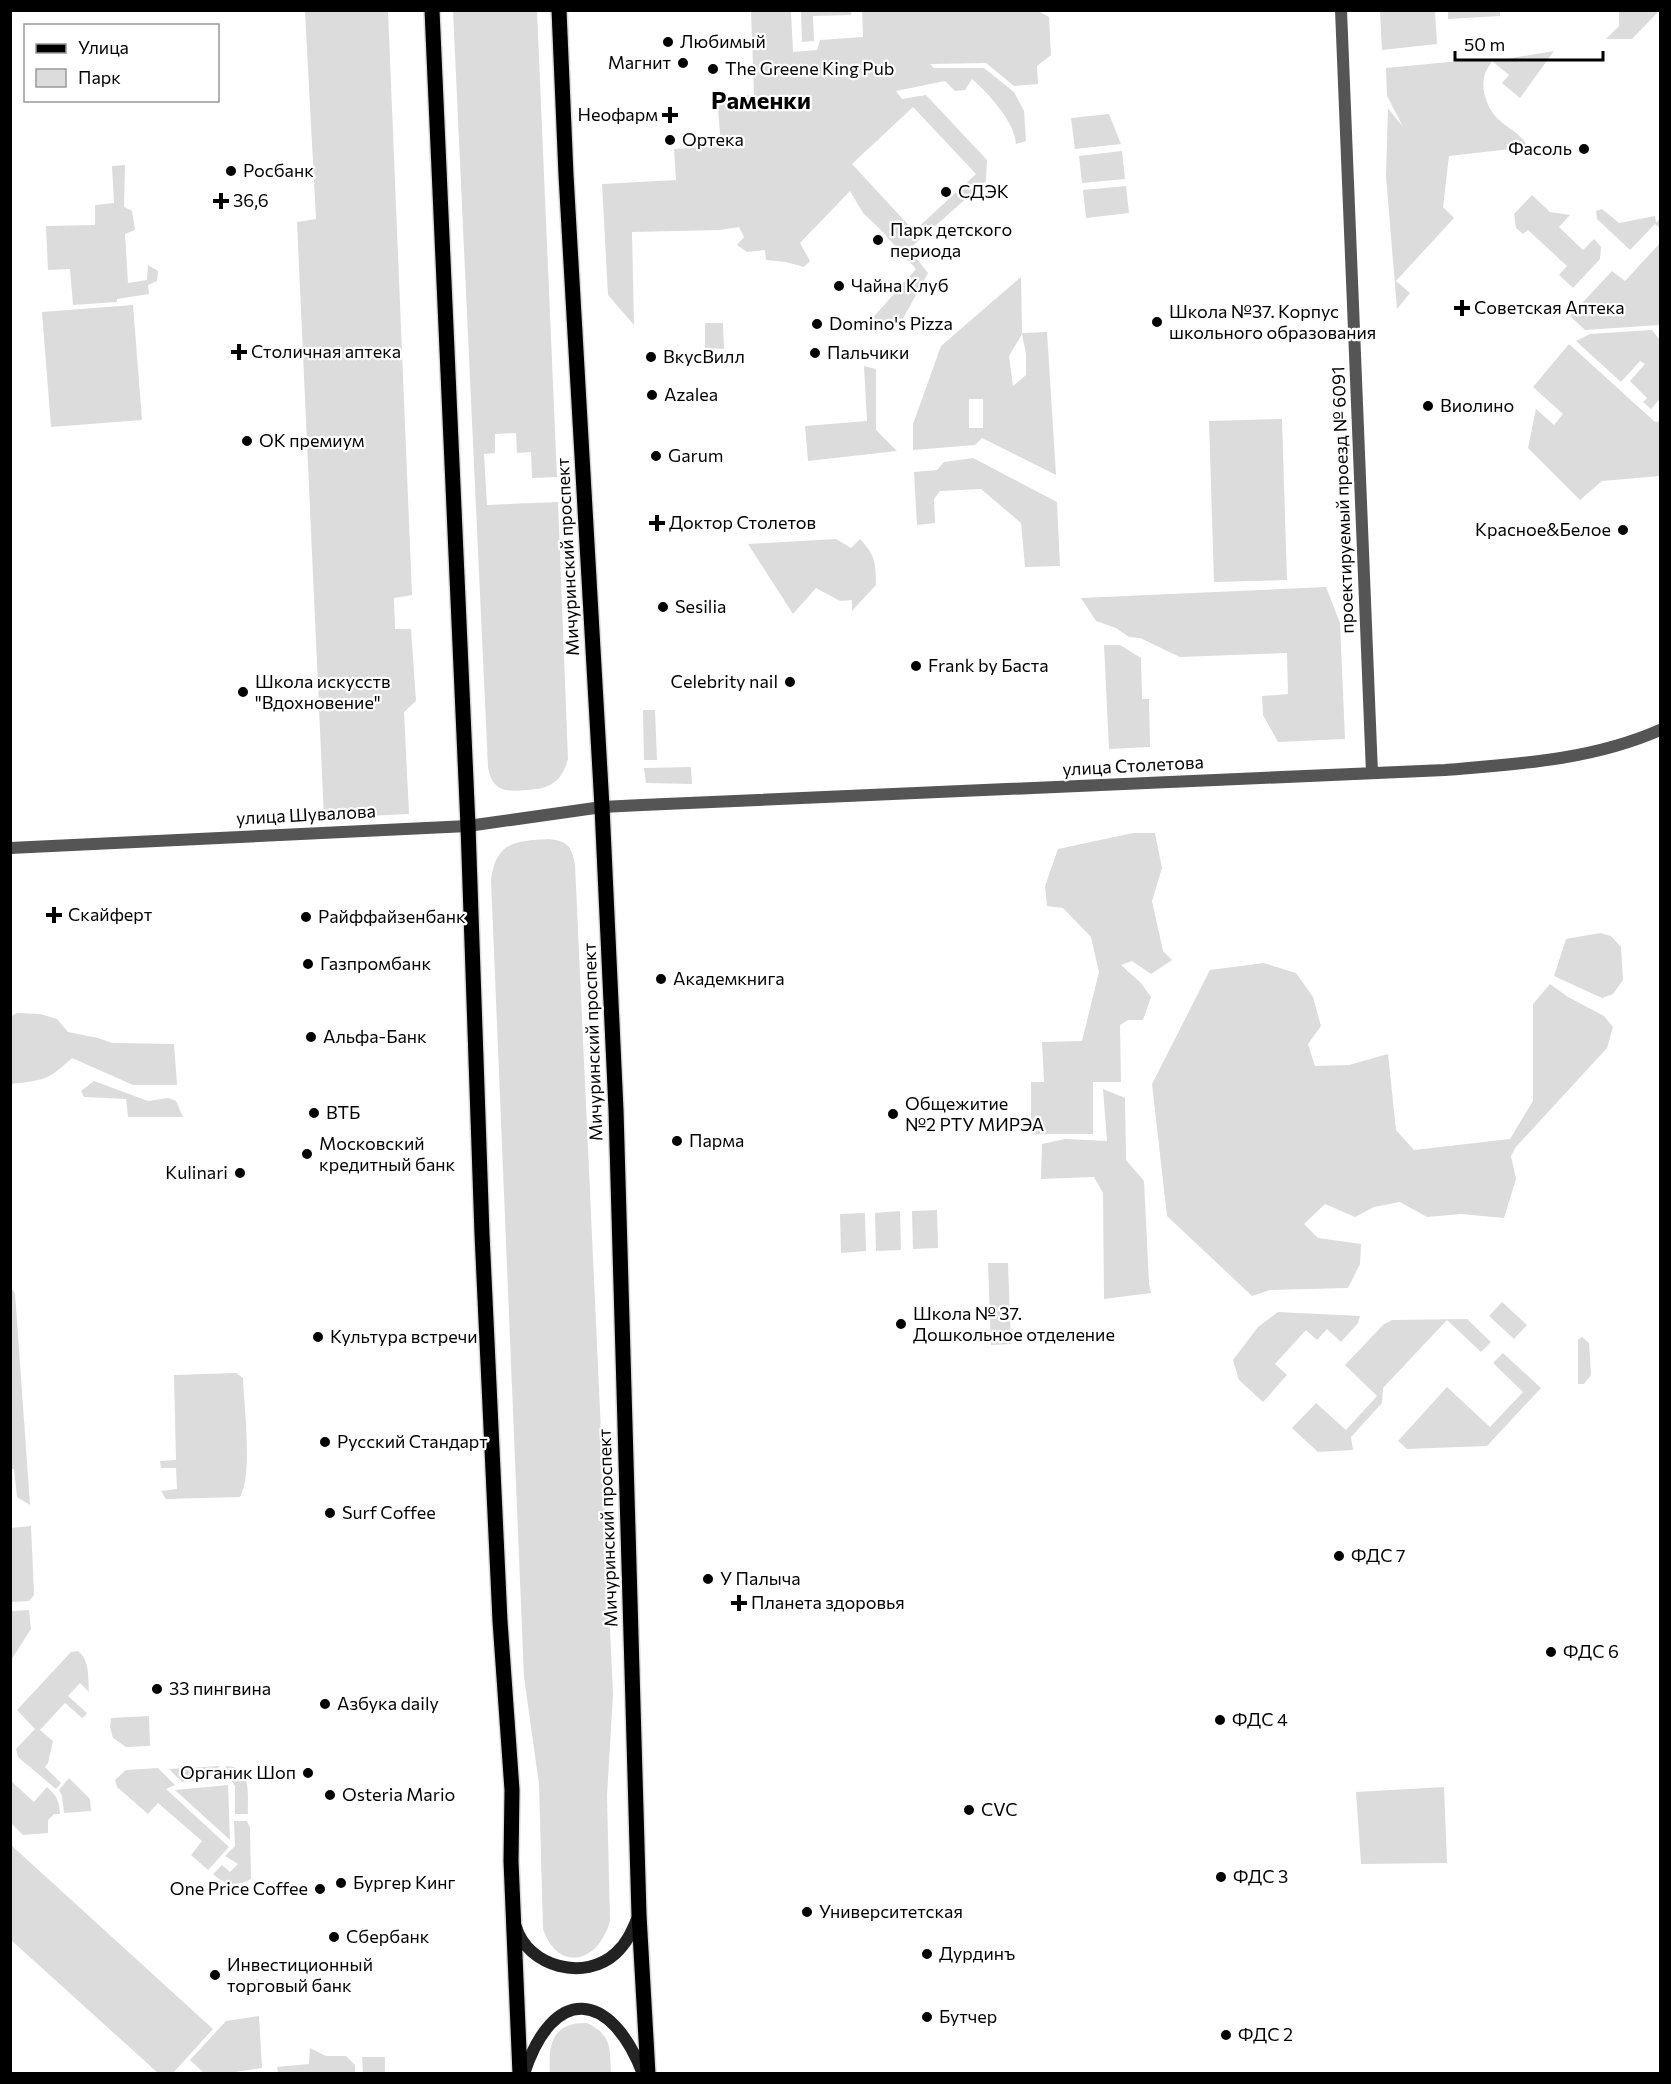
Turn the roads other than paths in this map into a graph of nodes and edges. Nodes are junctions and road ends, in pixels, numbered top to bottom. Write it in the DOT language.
graph roads {
  1 [pos="432,10"];
  2 [pos="559,10"];
  3 [pos="1341,10"];
  4 [pos="1660,730"];
  5 [pos="1372,773"];
  6 [pos="602,807"];
  7 [pos="468,826"];
  8 [pos="10,848"];
  9 [pos="639,1915"];
  10 [pos="515,1922"];
  11 [pos="522,2073"];
  12 [pos="643,2073"];
  13 [pos="648,2073"];
  1 -- 7 [label="main road"];
  2 -- 6 [label="main road, Мичуринский проспект"];
  3 -- 5 [label="street, проектируемый проезд № 6091"];
  4 -- 5 [label="street, улица Столетова"];
  5 -- 6 [label="street, улица Столетова"];
  6 -- 7 [label="street, улица Шувалова"];
  6 -- 9 [label="main road, Мичуринский проспект"];
  7 -- 8 [label="street, улица Шувалова"];
  7 -- 10 [label="main road"];
  9 -- 10 [label="main road"];
  9 -- 13 [label="main road, Мичуринский проспект"];
  10 -- 11 [label="main road"];
  11 -- 12 [label="main road"];
}
